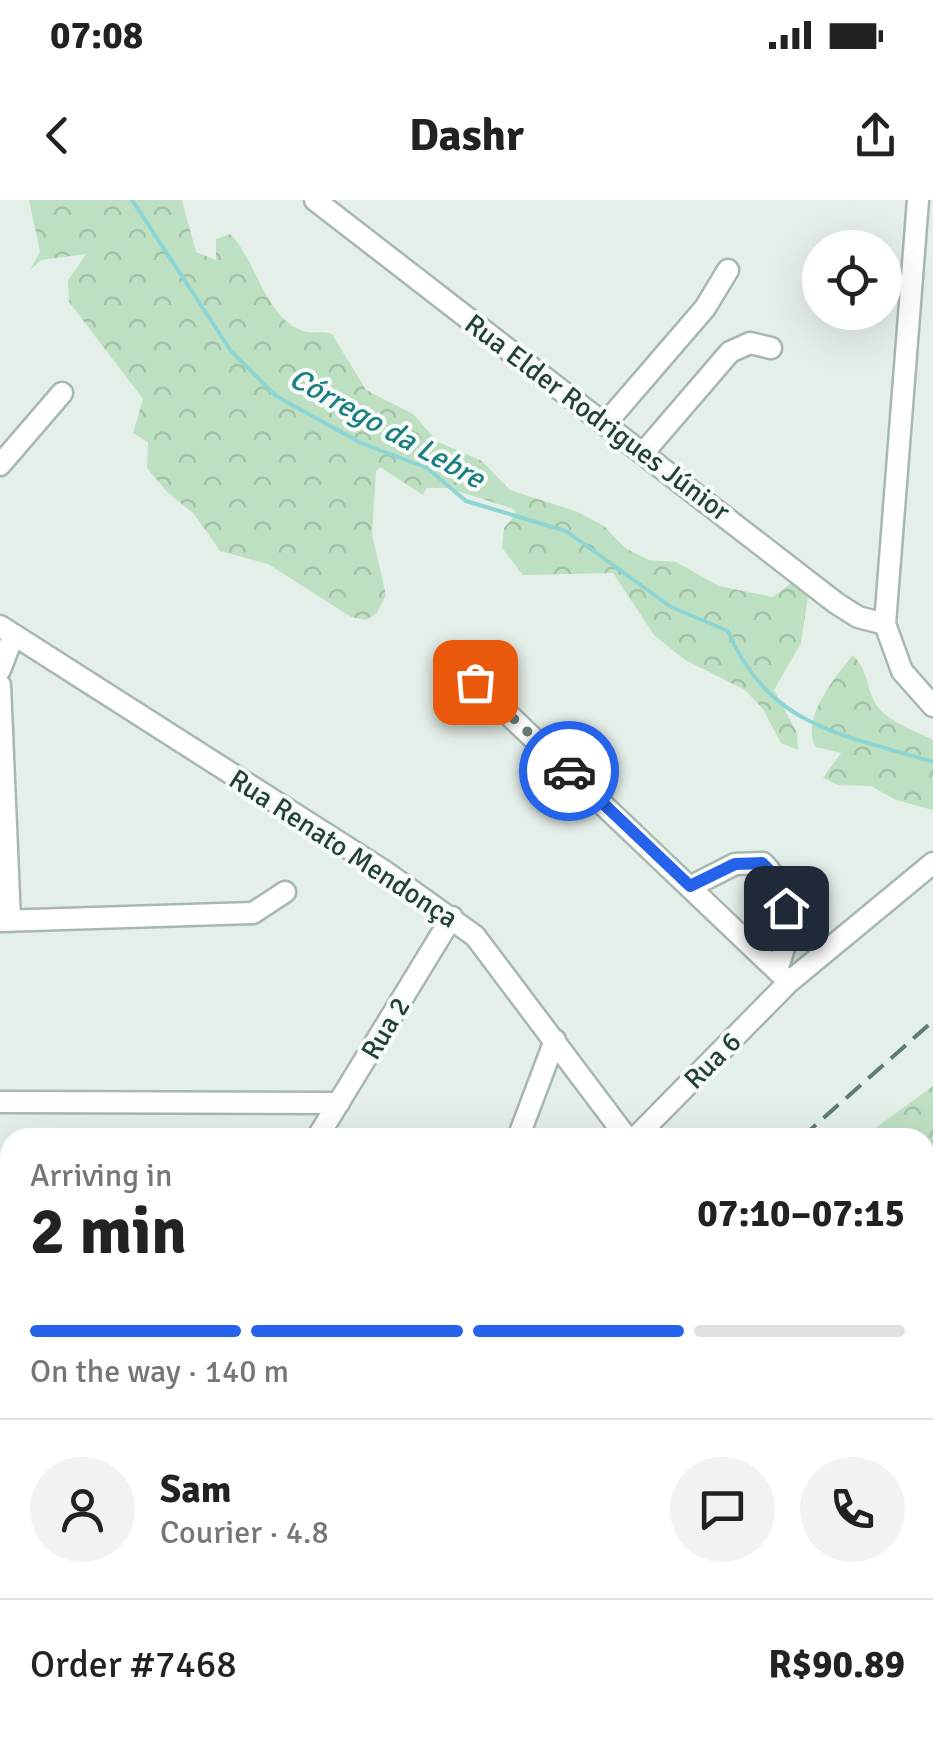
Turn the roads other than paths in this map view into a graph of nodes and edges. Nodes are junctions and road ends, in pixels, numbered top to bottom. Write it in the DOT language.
graph roads {
  1 [pos="315,200"];
  2 [pos="918,200"];
  3 [pos="728,270"];
  4 [pos="770,348"];
  5 [pos="62,393"];
  6 [pos="606,423"];
  7 [pos="644,452"];
  8 [pos="0,465"];
  9 [pos="885,624"];
  10 [pos="6,631"];
  11 [pos="448,657"];
  12 [pos="0,670"];
  13 [pos="0,684"];
  14 [pos="933,706"];
  15 [pos="933,862"];
  16 [pos="690,886"];
  17 [pos="285,892"];
  18 [pos="452,918"];
  19 [pos="5,921"];
  20 [pos="783,975"];
  21 [pos="555,1040"];
  22 [pos="0,1102"];
  23 [pos="339,1103"];
  24 [pos="323,1128"];
  25 [pos="522,1128"];
  26 [pos="620,1128"];
  27 [pos="644,1128"];
  1 -- 6 [label="street, Rua Elder Rodrigues Júnior"];
  2 -- 9 [label="street"];
  3 -- 6 [label="street"];
  4 -- 7 [label="street"];
  5 -- 8 [label="street"];
  6 -- 7 [label="street, Rua Elder Rodrigues Júnior"];
  7 -- 9 [label="street, Rua Elder Rodrigues Júnior"];
  9 -- 14 [label="street"];
  10 -- 12 [label="street"];
  10 -- 18 [label="street, Rua Renato Mendonça"];
  11 -- 16 [label="street"];
  13 -- 19 [label="street"];
  15 -- 20 [label="street, Rua 6"];
  16 -- 20 [label="street"];
  16 -- 20 [label="street"];
  17 -- 19 [label="street"];
  18 -- 21 [label="street, Rua Renato Mendonça"];
  18 -- 23 [label="street, Rua 2"];
  20 -- 27 [label="street, Rua 6"];
  21 -- 25 [label="street"];
  21 -- 26 [label="street, Rua Renato Mendonça"];
  22 -- 23 [label="street"];
  23 -- 24 [label="street, Rua 2"];
}
